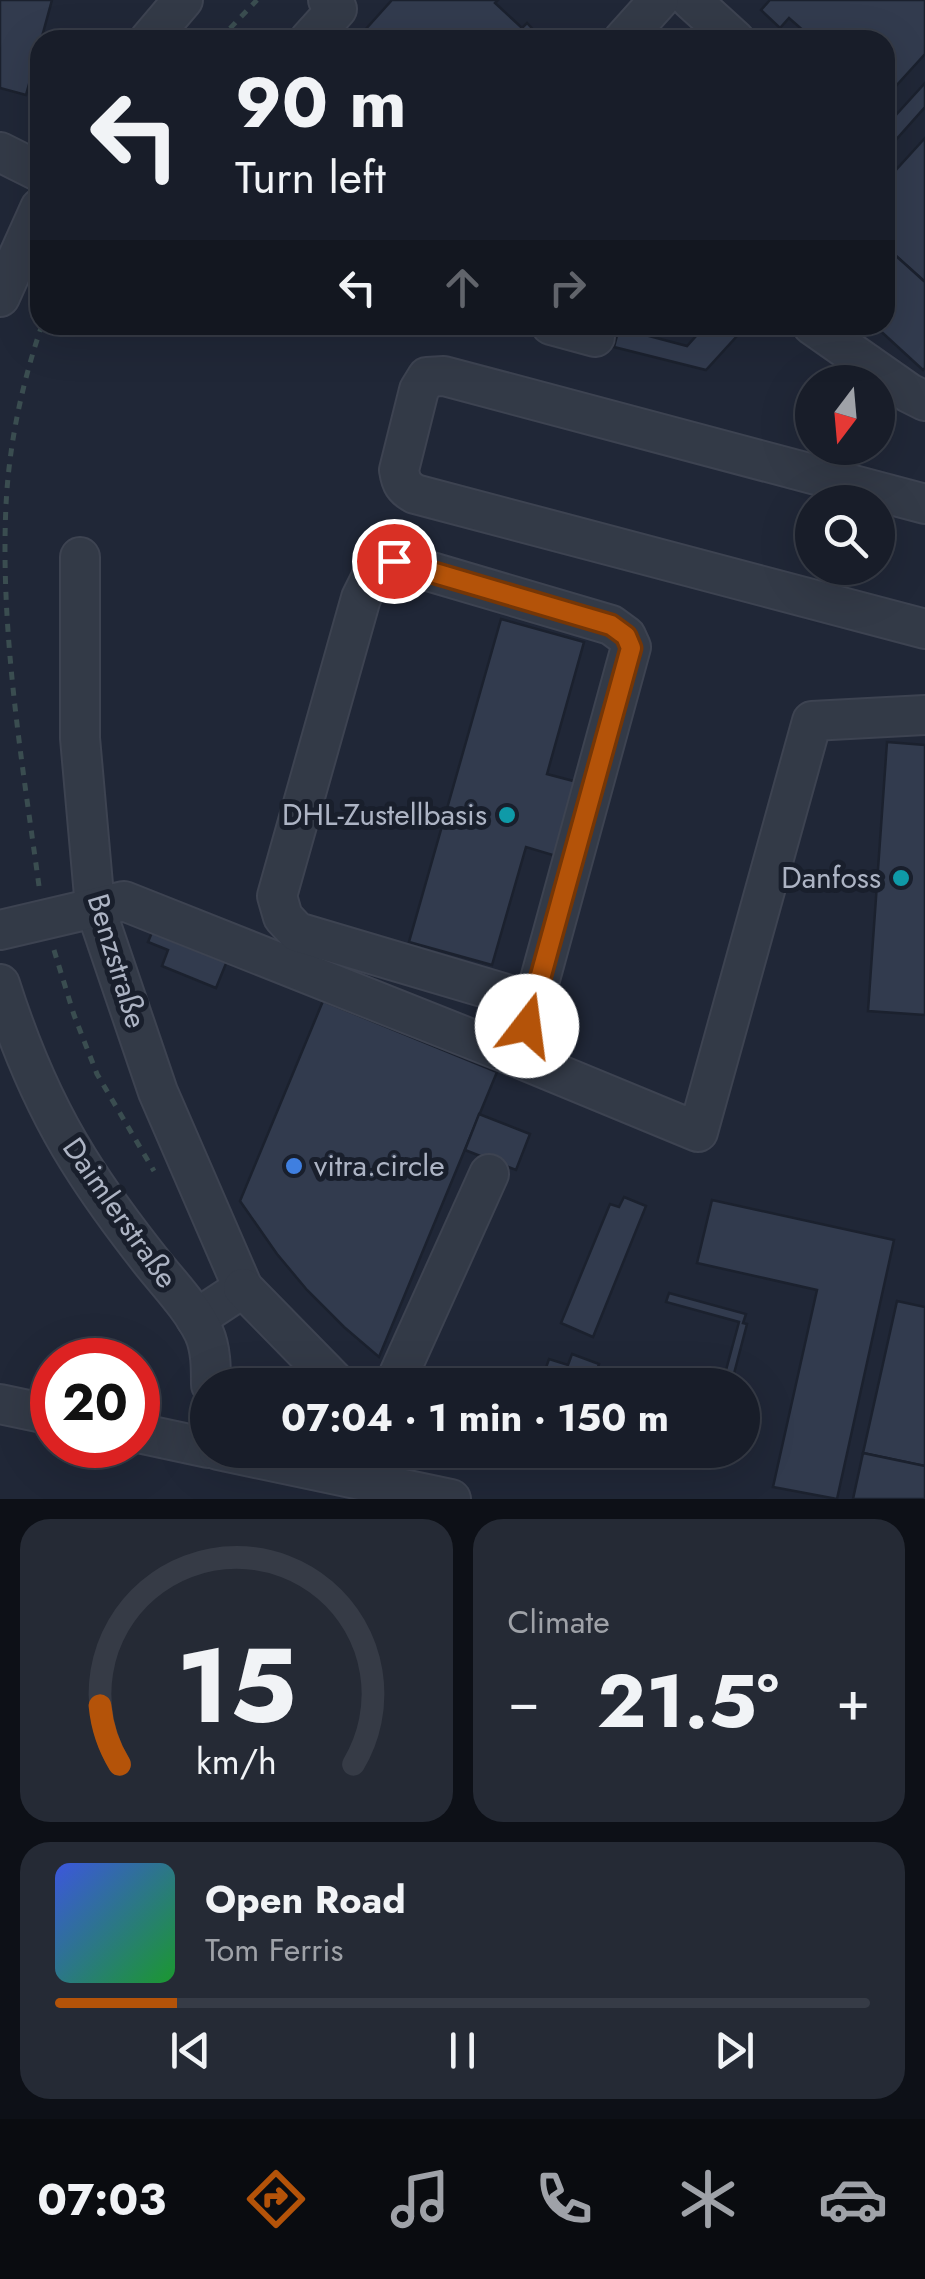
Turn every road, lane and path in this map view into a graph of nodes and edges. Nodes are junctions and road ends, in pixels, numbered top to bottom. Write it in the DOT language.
graph roads {
  1 [pos="183,0"];
  2 [pos="257,0"];
  3 [pos="659,0"];
  4 [pos="691,0"];
  5 [pos="337,3"];
  6 [pos="158,30"];
  7 [pos="228,30"];
  8 [pos="317,30"];
  9 [pos="631,30"];
  10 [pos="724,30"];
  11 [pos="0,152"];
  12 [pos="30,167"];
  13 [pos="30,230"];
  14 [pos="0,297"];
  15 [pos="39,335"];
  16 [pos="585,335"];
  17 [pos="826,335"];
  18 [pos="595,338"];
  19 [pos="925,401"];
  20 [pos="925,504"];
  21 [pos="80,557"];
  22 [pos="925,628"];
  23 [pos="925,715"];
  24 [pos="39,888"];
  25 [pos="95,907"];
  26 [pos="0,930"];
  27 [pos="52,944"];
  28 [pos="0,986"];
  29 [pos="533,1002"];
  30 [pos="514,1056"];
  31 [pos="488,1174"];
  32 [pos="160,1182"];
  33 [pos="243,1288"];
  34 [pos="196,1320"];
  35 [pos="210,1368"];
  36 [pos="321,1368"];
  37 [pos="402,1368"];
  38 [pos="160,1438"];
  39 [pos="190,1444"];
  40 [pos="304,1468"];
  41 [pos="451,1499"];
  1 -- 6 [label="street"];
  2 -- 7 [label="path"];
  3 -- 9 [label="street"];
  4 -- 10 [label="street"];
  5 -- 8 [label="street"];
  11 -- 12 [label="street"];
  13 -- 14 [label="street"];
  15 -- 24 [label="path"];
  16 -- 18 [label="street"];
  17 -- 19 [label="street"];
  20 -- 22 [label="street"];
  21 -- 25 [label="street, Benzstraße"];
  23 -- 30 [label="street"];
  25 -- 26 [label="street"];
  25 -- 30 [label="street"];
  25 -- 33 [label="street, Benzstraße"];
  27 -- 32 [label="path"];
  28 -- 34 [label="street, Daimlerstraße"];
  29 -- 29 [label="street"];
  29 -- 30 [label="street"];
  31 -- 37 [label="street"];
  33 -- 34 [label="street"];
  33 -- 36 [label="street"];
  34 -- 35 [label="street, Daimlerstraße"];
  38 -- 39 [label="street"];
  40 -- 41 [label="street"];
}
